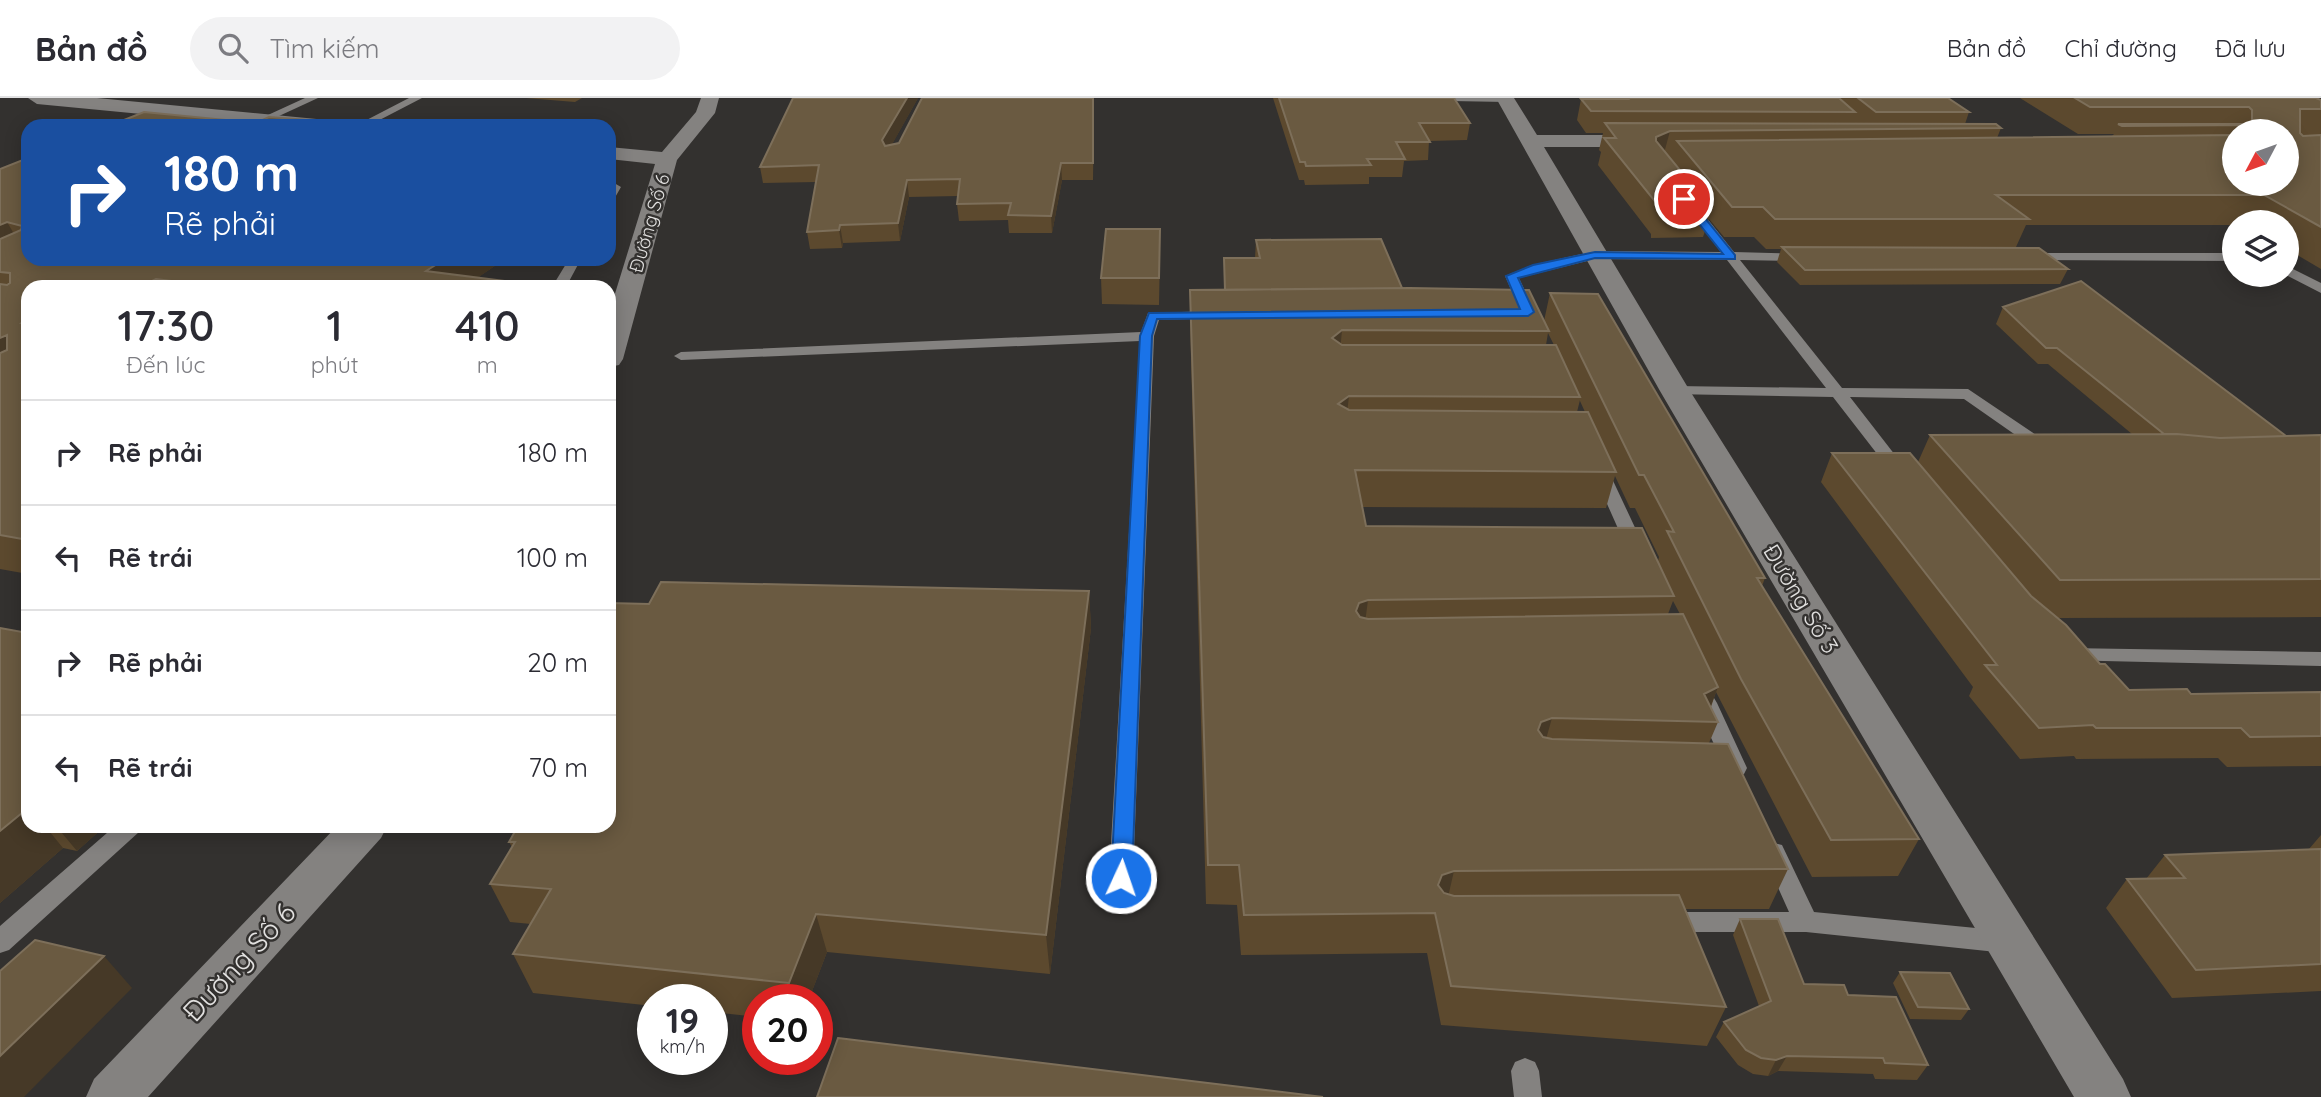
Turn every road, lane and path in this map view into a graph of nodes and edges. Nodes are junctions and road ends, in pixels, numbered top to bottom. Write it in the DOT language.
graph roads {
  1 [pos="37,98"];
  2 [pos="313,98"];
  3 [pos="417,98"];
  4 [pos="710,98"];
  5 [pos="1451,98"];
  6 [pos="1506,99"];
  7 [pos="159,110"];
  8 [pos="136,119"];
  9 [pos="252,119"];
  10 [pos="264,119"];
  11 [pos="374,119"];
  12 [pos="1532,141"];
  13 [pos="1672,141"];
  14 [pos="616,154"];
  15 [pos="667,159"];
  16 [pos="1684,199"];
  17 [pos="1595,255"];
  18 [pos="1731,257"];
  19 [pos="1815,257"];
  20 [pos="2011,257"];
  21 [pos="2222,257"];
  22 [pos="2299,277"];
  23 [pos="2321,289"];
  24 [pos="1236,315"];
  25 [pos="1525,316"];
  26 [pos="616,335"];
  27 [pos="1146,336"];
  28 [pos="681,356"];
  29 [pos="1675,391"];
  30 [pos="1838,394"];
  31 [pos="2059,447"];
  32 [pos="1591,452"];
  33 [pos="1916,492"];
  34 [pos="1644,569"];
  35 [pos="2055,646"];
  36 [pos="2321,659"];
  37 [pos="1700,690"];
  38 [pos="1712,772"];
  39 [pos="123,833"];
  40 [pos="358,833"];
  41 [pos="1766,835"];
  42 [pos="1121,878"];
  43 [pos="1639,922"];
  44 [pos="1806,922"];
  45 [pos="0,942"];
  46 [pos="2010,943"];
  47 [pos="113,1097"];
  48 [pos="2104,1097"];
  1 -- 7 [label="street"];
  2 -- 10 [label="lane"];
  3 -- 11 [label="lane"];
  4 -- 15 [label="street, Đường Số 6"];
  5 -- 6 [label="lane"];
  6 -- 12 [label="street, Đường Số 3"];
  7 -- 8 [label="lane"];
  7 -- 9 [label="street"];
  12 -- 13 [label="street"];
  12 -- 17 [label="street, Đường Số 3"];
  14 -- 15 [label="street"];
  15 -- 26 [label="street, Đường Số 6"];
  16 -- 18 [label="lane"];
  17 -- 18 [label="lane"];
  17 -- 25 [label="lane"];
  17 -- 29 [label="street, Đường Số 3"];
  18 -- 19 [label="lane"];
  18 -- 30 [label="lane"];
  20 -- 21 [label="lane"];
  22 -- 23 [label="lane"];
  24 -- 27 [label="lane"];
  27 -- 28 [label="lane"];
  27 -- 42 [label="lane"];
  29 -- 30 [label="lane"];
  29 -- 46 [label="street, Đường Số 3"];
  30 -- 31 [label="lane"];
  30 -- 33 [label="lane"];
  32 -- 34 [label="lane"];
  35 -- 36 [label="lane"];
  37 -- 38 [label="lane"];
  39 -- 45 [label="lane"];
  40 -- 47 [label="street, Đường Số 6"];
  41 -- 44 [label="lane"];
  43 -- 44 [label="lane"];
  44 -- 46 [label="lane"];
  46 -- 48 [label="street, Đường Số 3"];
}
